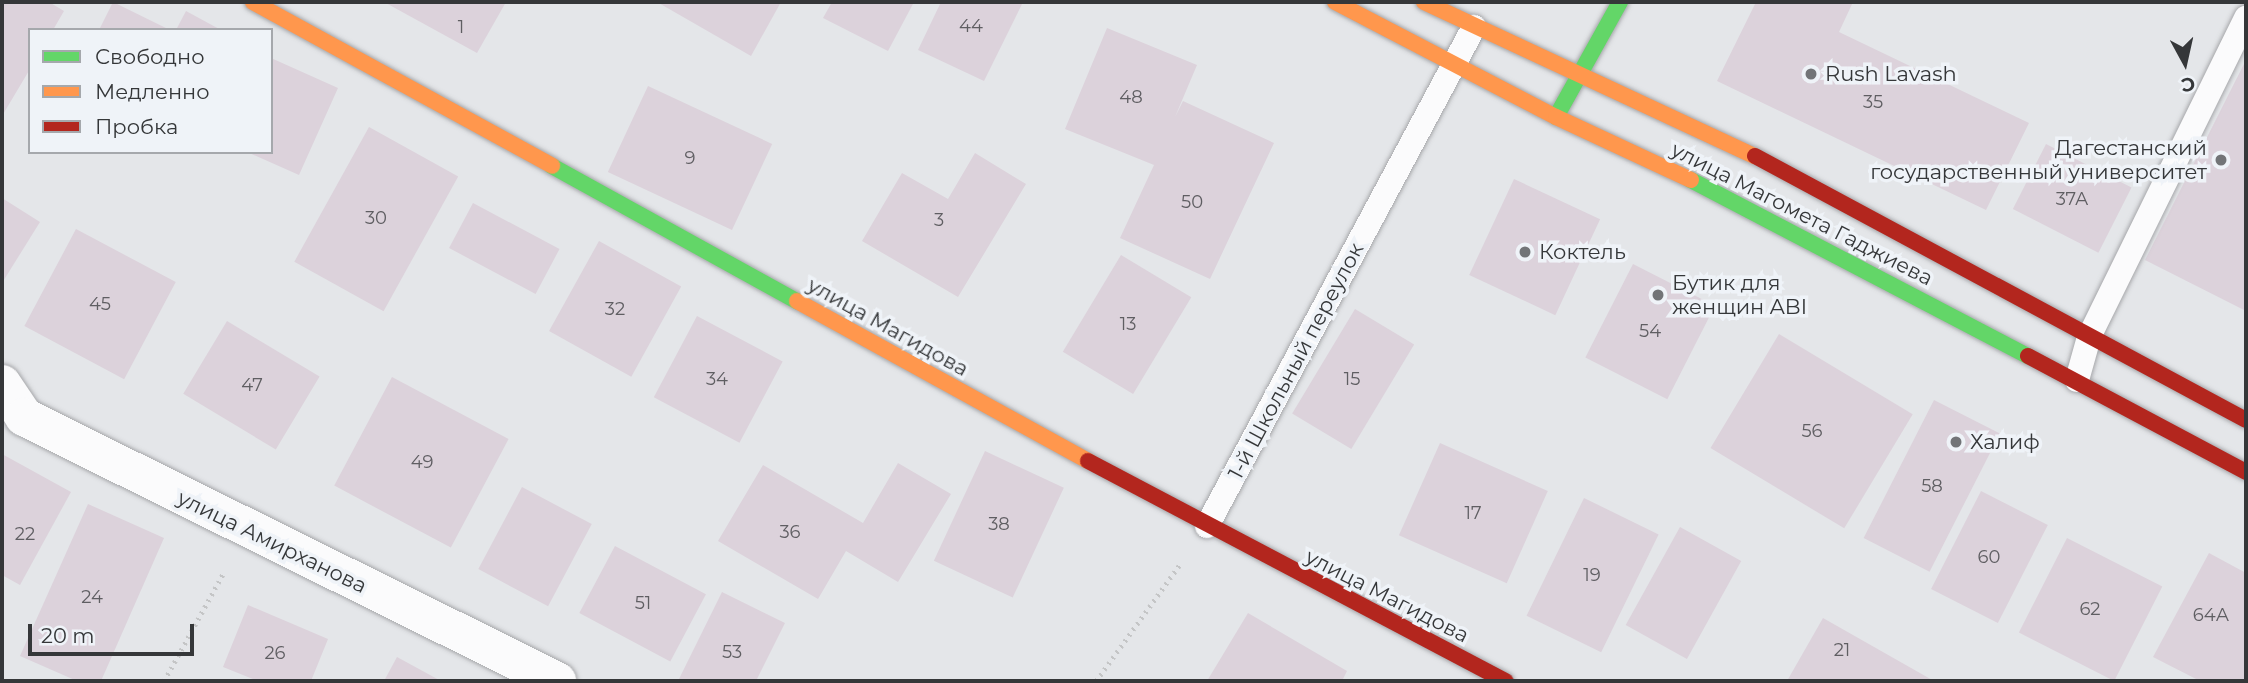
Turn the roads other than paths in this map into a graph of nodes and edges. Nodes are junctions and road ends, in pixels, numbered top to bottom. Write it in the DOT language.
graph roads {
  1 [pos="253,2"];
  2 [pos="1335,2"];
  3 [pos="1424,2"];
  4 [pos="1620,2"];
  5 [pos="2246,18"];
  6 [pos="1474,27"];
  7 [pos="1456,65"];
  8 [pos="1579,76"];
  9 [pos="1556,117"];
  10 [pos="2089,337"];
  11 [pos="2077,380"];
  12 [pos="2,384"];
  13 [pos="2246,420"];
  14 [pos="2246,472"];
  15 [pos="1207,526"];
  16 [pos="557,681"];
  17 [pos="1506,681"];
  1 -- 15 [label="main road, улица Магидова"];
  2 -- 7 [label="main road, улица Магомета Гаджиева"];
  3 -- 6 [label="main road, улица Магомета Гаджиева"];
  4 -- 8 [label="main road"];
  5 -- 10 [label="lane"];
  6 -- 7 [label="lane, 1-й Школьный переулок"];
  6 -- 8 [label="main road, улица Магомета Гаджиева"];
  7 -- 9 [label="main road, улица Магомета Гаджиева"];
  7 -- 15 [label="lane, 1-й Школьный переулок"];
  8 -- 9 [label="main road"];
  8 -- 10 [label="main road, улица Магомета Гаджиева"];
  9 -- 11 [label="main road, улица Магомета Гаджиева"];
  10 -- 11 [label="lane"];
  10 -- 13 [label="main road, улица Магомета Гаджиева"];
  11 -- 14 [label="main road, улица Магомета Гаджиева"];
  12 -- 16 [label="street, улица Амирханова"];
  15 -- 17 [label="main road, улица Магидова"];
}
